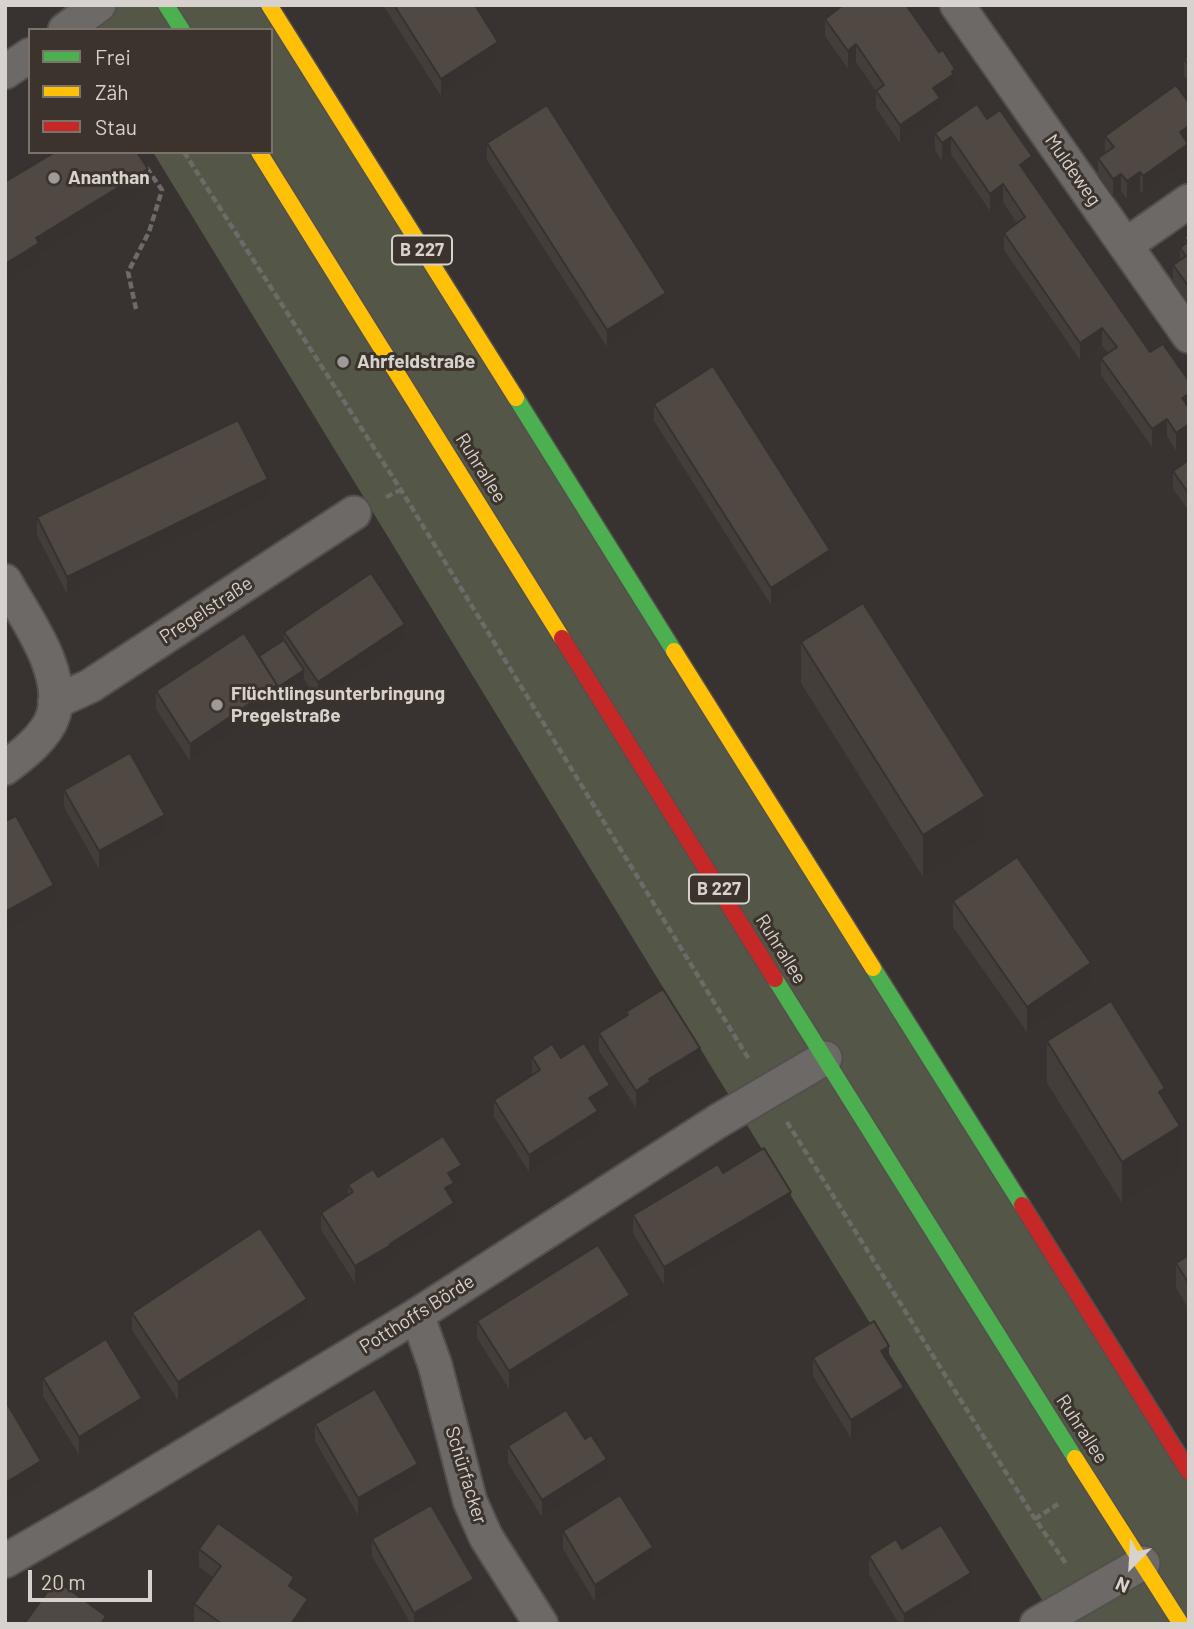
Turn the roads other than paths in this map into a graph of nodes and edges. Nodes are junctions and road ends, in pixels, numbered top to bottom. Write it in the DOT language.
graph roads {
  1 [pos="99,5"];
  2 [pos="166,5"];
  3 [pos="269,5"];
  4 [pos="957,5"];
  5 [pos="68,28"];
  6 [pos="181,28"];
  7 [pos="28,56"];
  8 [pos="5,72"];
  9 [pos="260,154"];
  10 [pos="1189,201"];
  11 [pos="1126,245"];
  12 [pos="1189,336"];
  13 [pos="354,513"];
  14 [pos="5,581"];
  15 [pos="55,702"];
  16 [pos="5,768"];
  17 [pos="824,1058"];
  18 [pos="417,1315"];
  19 [pos="1189,1472"];
  20 [pos="5,1561"];
  21 [pos="1143,1563"];
  22 [pos="541,1624"];
  23 [pos="1037,1624"];
  24 [pos="1181,1624"];
  1 -- 5 [label="street"];
  2 -- 6 [label="main road"];
  3 -- 19 [label="main road, B 227"];
  4 -- 11 [label="street, Muldeweg"];
  7 -- 8 [label="street"];
  9 -- 17 [label="main road, Ruhrallee / B 227"];
  10 -- 11 [label="street"];
  11 -- 12 [label="street, Muldeweg"];
  13 -- 15 [label="street, Pregelstraße"];
  14 -- 15 [label="street"];
  15 -- 16 [label="street"];
  17 -- 18 [label="street, Potthoffs Börde"];
  17 -- 21 [label="main road, Ruhrallee / B 227"];
  18 -- 20 [label="street, Potthoffs Börde"];
  18 -- 22 [label="street, Schürfacker"];
  21 -- 23 [label="street"];
  21 -- 24 [label="main road, Ruhrallee / B 227"];
}
